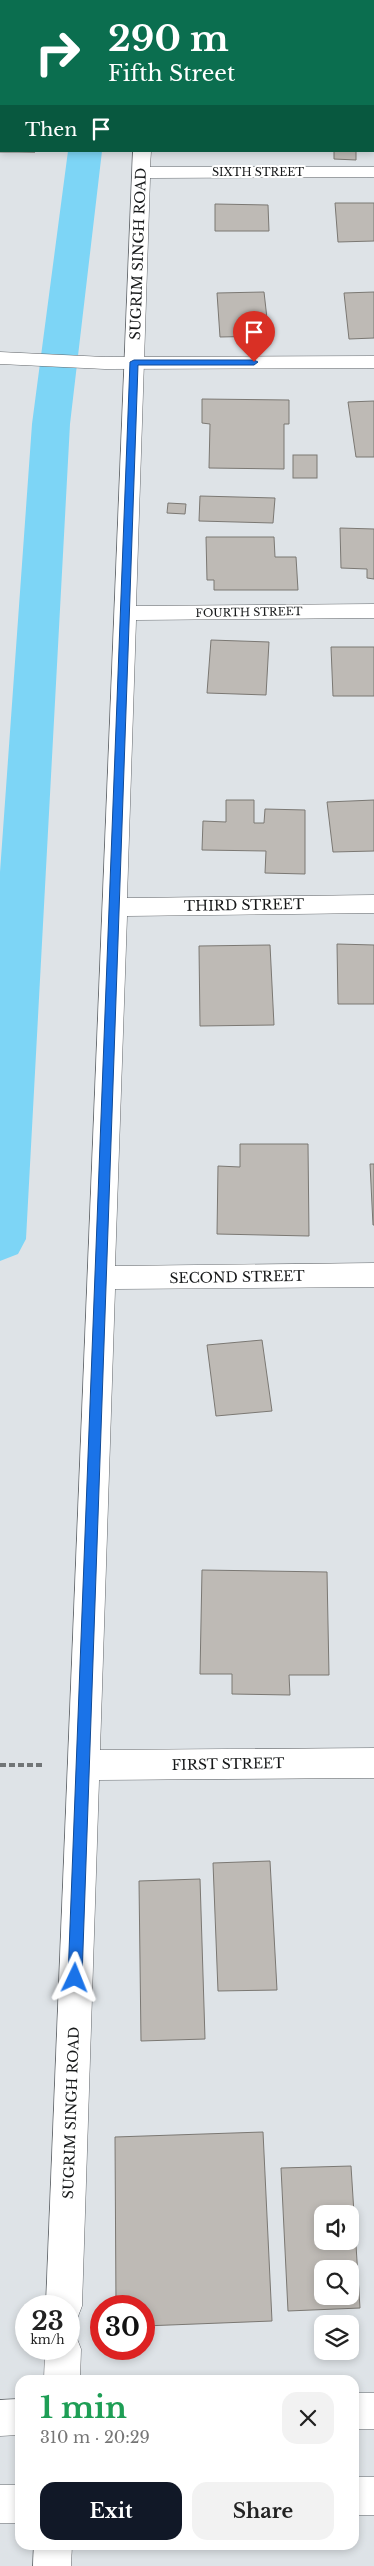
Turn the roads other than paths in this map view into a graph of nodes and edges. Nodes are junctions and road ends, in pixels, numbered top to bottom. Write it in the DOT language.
graph roads {
  1 [pos="142,162"];
  2 [pos="374,172"];
  3 [pos="0,358"];
  4 [pos="134,362"];
  5 [pos="374,362"];
  6 [pos="374,611"];
  7 [pos="125,613"];
  8 [pos="374,904"];
  9 [pos="114,907"];
  10 [pos="374,1275"];
  11 [pos="100,1278"];
  12 [pos="374,1763"];
  13 [pos="82,1765"];
  14 [pos="64,2295"];
  15 [pos="63,2360"];
  16 [pos="62,2375"];
  17 [pos="359,2411"];
  18 [pos="374,2411"];
  19 [pos="0,2418"];
  20 [pos="15,2418"];
  21 [pos="359,2496"];
  22 [pos="374,2496"];
  23 [pos="0,2504"];
  24 [pos="15,2504"];
  25 [pos="53,2550"];
  26 [pos="52,2566"];
  1 -- 2 [label="street, SIXTH STREET"];
  1 -- 4 [label="street, SUGRIM SINGH ROAD"];
  3 -- 4 [label="street"];
  4 -- 5 [label="street"];
  4 -- 7 [label="street, SUGRIM SINGH ROAD"];
  6 -- 7 [label="street, FOURTH STREET"];
  7 -- 9 [label="street, SUGRIM SINGH ROAD"];
  8 -- 9 [label="street, THIRD STREET"];
  9 -- 11 [label="street, SUGRIM SINGH ROAD"];
  10 -- 11 [label="street, SECOND STREET"];
  11 -- 13 [label="street, SUGRIM SINGH ROAD"];
  12 -- 13 [label="street, FIRST STREET"];
  13 -- 14 [label="street, SUGRIM SINGH ROAD"];
  15 -- 16 [label="street"];
  17 -- 18 [label="street"];
  19 -- 20 [label="street"];
  21 -- 22 [label="street"];
  23 -- 24 [label="street"];
  25 -- 26 [label="street"];
}
